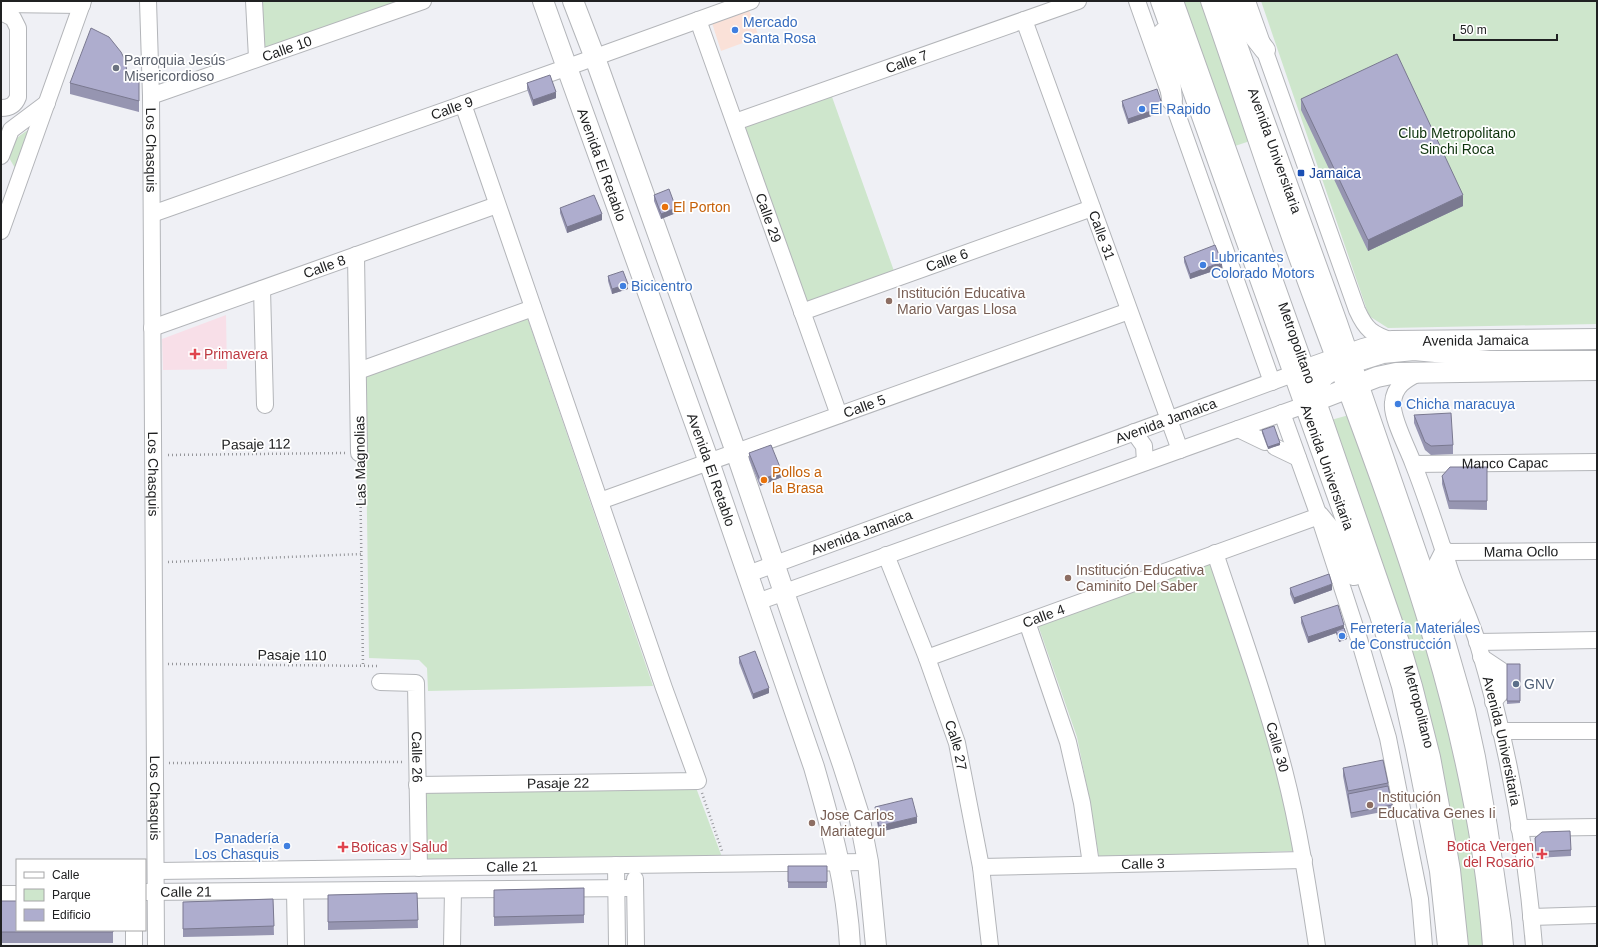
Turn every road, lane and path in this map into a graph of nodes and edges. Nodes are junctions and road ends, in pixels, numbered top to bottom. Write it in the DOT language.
graph roads {
  1 [pos="148,1"];
  2 [pos="254,1"];
  3 [pos="423,1"];
  4 [pos="544,1"];
  5 [pos="573,1"];
  6 [pos="751,1"];
  7 [pos="1078,1"];
  8 [pos="1137,1"];
  9 [pos="1160,1"];
  10 [pos="1175,1"];
  11 [pos="1208,1"];
  12 [pos="1221,1"];
  13 [pos="1226,1"];
  14 [pos="1247,1"];
  15 [pos="83,3"];
  16 [pos="1,4"];
  17 [pos="28,4"];
  18 [pos="1,11"];
  19 [pos="698,20"];
  20 [pos="1024,20"];
  21 [pos="1265,50"];
  22 [pos="257,58"];
  23 [pos="595,58"];
  24 [pos="568,67"];
  25 [pos="151,96"];
  26 [pos="1172,100"];
  27 [pos="47,103"];
  28 [pos="463,104"];
  29 [pos="1,108"];
  30 [pos="734,122"];
  31 [pos="1,156"];
  32 [pos="497,205"];
  33 [pos="1092,208"];
  34 [pos="152,214"];
  35 [pos="1,231"];
  36 [pos="356,255"];
  37 [pos="262,289"];
  38 [pos="533,308"];
  39 [pos="1129,311"];
  40 [pos="802,312"];
  41 [pos="152,328"];
  42 [pos="1597,339"];
  43 [pos="1392,341"];
  44 [pos="1597,359"];
  45 [pos="1343,362"];
  46 [pos="1597,370"];
  47 [pos="358,371"];
  48 [pos="1300,372"];
  49 [pos="1420,372"];
  50 [pos="1272,382"];
  51 [pos="1352,387"];
  52 [pos="1312,399"];
  53 [pos="265,405"];
  54 [pos="1282,413"];
  55 [pos="839,415"];
  56 [pos="1169,419"];
  57 [pos="1238,429"];
  58 [pos="1134,432"];
  59 [pos="1180,450"];
  60 [pos="736,452"];
  61 [pos="359,453"];
  62 [pos="153,455"];
  63 [pos="1298,458"];
  64 [pos="709,462"];
  65 [pos="1145,462"];
  66 [pos="1597,462"];
  67 [pos="1414,464"];
  68 [pos="600,501"];
  69 [pos="1319,516"];
  70 [pos="1597,551"];
  71 [pos="1445,552"];
  72 [pos="1215,553"];
  73 [pos="361,554"];
  74 [pos="886,555"];
  75 [pos="154,562"];
  76 [pos="775,564"];
  77 [pos="748,574"];
  78 [pos="784,592"];
  79 [pos="757,602"];
  80 [pos="1380,615"];
  81 [pos="1027,622"];
  82 [pos="1597,640"];
  83 [pos="1479,650"];
  84 [pos="927,658"];
  85 [pos="1452,662"];
  86 [pos="154,664"];
  87 [pos="363,666"];
  88 [pos="384,666"];
  89 [pos="380,682"];
  90 [pos="1597,730"];
  91 [pos="1500,731"];
  92 [pos="417,762"];
  93 [pos="155,763"];
  94 [pos="698,781"];
  95 [pos="417,785"];
  96 [pos="1597,827"];
  97 [pos="1519,828"];
  98 [pos="1304,860"];
  99 [pos="868,862"];
  100 [pos="727,864"];
  101 [pos="840,864"];
  102 [pos="1091,864"];
  103 [pos="634,865"];
  104 [pos="616,866"];
  105 [pos="981,867"];
  106 [pos="419,868"];
  107 [pos="156,871"];
  108 [pos="635,888"];
  109 [pos="616,889"];
  110 [pos="453,890"];
  111 [pos="295,891"];
  112 [pos="150,892"];
  113 [pos="1,894"];
  114 [pos="16,894"];
  115 [pos="1597,915"];
  116 [pos="1531,917"];
  117 [pos="134,931"];
  118 [pos="134,946"];
  119 [pos="156,946"];
  120 [pos="296,946"];
  121 [pos="452,946"];
  122 [pos="617,946"];
  123 [pos="636,946"];
  124 [pos="850,946"];
  125 [pos="876,946"];
  126 [pos="990,946"];
  127 [pos="1317,946"];
  128 [pos="1424,946"];
  129 [pos="1448,946"];
  130 [pos="1460,946"];
  131 [pos="1492,946"];
  132 [pos="1503,946"];
  133 [pos="1534,946"];
  1 -- 25 [label="street, Los Chasquis"];
  2 -- 22 [label="street"];
  3 -- 22 [label="street, Calle 10"];
  4 -- 24 [label="main road, Avenida El Retablo"];
  5 -- 23 [label="main road, Avenida El Retablo"];
  6 -- 19 [label="street, Calle 9"];
  7 -- 20 [label="street, Calle 7"];
  8 -- 26 [label="street"];
  9 -- 26 [label="main road"];
  9 -- 48 [label="main road, Avenida Universitaria"];
  10 -- 48 [label="street, Metropolitano"];
  11 -- 45 [label="street, Metropolitano"];
  12 -- 45 [label="main road, Avenida Universitaria"];
  13 -- 21 [label="main road"];
  14 -- 21 [label="street, Avenida Universitaria"];
  15 -- 17 [label="street"];
  15 -- 27 [label="street"];
  16 -- 17 [label="street"];
  17 -- 18 [label="street"];
  18 -- 29 [label="street"];
  19 -- 23 [label="street, Calle 9"];
  19 -- 30 [label="street, Calle 29"];
  20 -- 30 [label="street, Calle 7"];
  20 -- 33 [label="street, Calle 31"];
  21 -- 43 [label="street, Avenida Universitaria"];
  22 -- 25 [label="street, Calle 10"];
  23 -- 24 [label="street, Calle 9"];
  23 -- 60 [label="main road, Avenida El Retablo"];
  24 -- 28 [label="street, Calle 9"];
  24 -- 64 [label="main road, Avenida El Retablo"];
  25 -- 34 [label="street, Los Chasquis"];
  26 -- 50 [label="street"];
  27 -- 31 [label="street"];
  27 -- 35 [label="street"];
  28 -- 32 [label="street"];
  28 -- 34 [label="street, Calle 9"];
  30 -- 40 [label="street, Calle 29"];
  32 -- 36 [label="street, Calle 8"];
  32 -- 38 [label="street"];
  33 -- 39 [label="street, Calle 31"];
  33 -- 40 [label="street, Calle 6"];
  34 -- 41 [label="street, Los Chasquis"];
  36 -- 37 [label="street, Calle 8"];
  36 -- 47 [label="street, Las Magnolias"];
  37 -- 41 [label="street, Calle 8"];
  37 -- 53 [label="street"];
  38 -- 47 [label="street"];
  38 -- 68 [label="street"];
  39 -- 55 [label="street, Calle 5"];
  39 -- 56 [label="street, Calle 31"];
  40 -- 55 [label="street, Calle 29"];
  41 -- 62 [label="street, Los Chasquis"];
  42 -- 43 [label="main road, Avenida Jamaica"];
  43 -- 45 [label="main road, Avenida Jamaica"];
  44 -- 45 [label="street"];
  45 -- 48 [label="main road, Avenida Jamaica"];
  45 -- 51 [label="main road, Avenida Universitaria"];
  45 -- 52 [label="street"];
  46 -- 49 [label="main road"];
  47 -- 61 [label="street, Las Magnolias"];
  48 -- 50 [label="street, Avenida Jamaica"];
  48 -- 52 [label="main road, Avenida Universitaria"];
  49 -- 51 [label="main road"];
  49 -- 67 [label="street, Avenida Universitaria"];
  50 -- 56 [label="street, Avenida Jamaica"];
  51 -- 52 [label="main road"];
  51 -- 85 [label="main road, Avenida Universitaria"];
  51 -- 131 [label="street"];
  52 -- 54 [label="street"];
  52 -- 80 [label="main road, Avenida Universitaria"];
  52 -- 130 [label="street, Metropolitano"];
  54 -- 57 [label="street"];
  54 -- 63 [label="street, Avenida Universitaria"];
  55 -- 60 [label="street, Calle 5"];
  56 -- 58 [label="street, Avenida Jamaica"];
  56 -- 59 [label="street, Calle 31"];
  57 -- 59 [label="street"];
  57 -- 63 [label="street"];
  58 -- 65 [label="street"];
  58 -- 76 [label="street, Avenida Jamaica"];
  59 -- 65 [label="street"];
  60 -- 64 [label="street, Calle 5"];
  60 -- 76 [label="main road, Avenida El Retablo"];
  61 -- 62 [label="path, Pasaje 112"];
  61 -- 73 [label="path, Las Magnolias"];
  62 -- 75 [label="street, Los Chasquis"];
  63 -- 69 [label="street, Avenida Universitaria"];
  64 -- 68 [label="street, Calle 5"];
  64 -- 77 [label="main road, Avenida El Retablo"];
  65 -- 74 [label="street"];
  66 -- 67 [label="street, Manco Capac"];
  67 -- 71 [label="street, Avenida Universitaria"];
  68 -- 94 [label="street"];
  69 -- 72 [label="street, Calle 4"];
  69 -- 80 [label="main road"];
  69 -- 128 [label="street, Avenida Universitaria"];
  70 -- 71 [label="street, Mama Ocllo"];
  71 -- 83 [label="street, Avenida Universitaria"];
  71 -- 85 [label="main road"];
  72 -- 81 [label="street, Calle 4"];
  72 -- 98 [label="street, Calle 30"];
  73 -- 75 [label="path"];
  73 -- 87 [label="path, Las Magnolias"];
  74 -- 78 [label="street"];
  74 -- 84 [label="street, Calle 27"];
  75 -- 86 [label="street, Los Chasquis"];
  76 -- 77 [label="street, Avenida Jamaica"];
  76 -- 78 [label="main road, Avenida El Retablo"];
  77 -- 79 [label="main road, Avenida El Retablo"];
  78 -- 79 [label="street"];
  78 -- 99 [label="main road, Avenida El Retablo"];
  79 -- 101 [label="main road, Avenida El Retablo"];
  80 -- 129 [label="main road, Avenida Universitaria"];
  81 -- 84 [label="street, Calle 4"];
  81 -- 102 [label="street"];
  82 -- 83 [label="street"];
  83 -- 91 [label="street, Avenida Universitaria"];
  84 -- 105 [label="street, Calle 27"];
  85 -- 132 [label="main road, Avenida Universitaria"];
  86 -- 87 [label="path, Pasaje 110"];
  86 -- 93 [label="street, Los Chasquis"];
  87 -- 88 [label="path, Pasaje 110"];
  89 -- 92 [label="street, Calle 26"];
  90 -- 91 [label="street"];
  91 -- 97 [label="street, Avenida Universitaria"];
  92 -- 93 [label="path"];
  92 -- 95 [label="street, Calle 26"];
  93 -- 107 [label="street, Los Chasquis"];
  94 -- 95 [label="street, Pasaje 22"];
  94 -- 100 [label="path"];
  95 -- 106 [label="street, Calle 26"];
  96 -- 97 [label="street"];
  97 -- 116 [label="street, Avenida Universitaria"];
  98 -- 102 [label="street, Calle 3"];
  98 -- 127 [label="street, Calle 30"];
  99 -- 101 [label="street, Calle 21"];
  99 -- 125 [label="main road, Avenida El Retablo"];
  100 -- 101 [label="street, Calle 21"];
  100 -- 103 [label="street, Calle 21"];
  101 -- 124 [label="main road, Avenida El Retablo"];
  102 -- 105 [label="street, Calle 3"];
  103 -- 104 [label="street, Calle 21"];
  103 -- 108 [label="street"];
  104 -- 106 [label="street, Calle 21"];
  104 -- 109 [label="street"];
  105 -- 126 [label="street, Calle 27"];
  106 -- 107 [label="street, Calle 21"];
  107 -- 112 [label="street, Los Chasquis"];
  108 -- 109 [label="street, Calle 21"];
  108 -- 123 [label="street"];
  109 -- 110 [label="street, Calle 21"];
  109 -- 122 [label="street"];
  110 -- 111 [label="street, Calle 21"];
  110 -- 121 [label="street"];
  111 -- 112 [label="street, Calle 21"];
  111 -- 120 [label="street"];
  112 -- 119 [label="street, Los Chasquis"];
  113 -- 114 [label="street"];
  115 -- 116 [label="street"];
  116 -- 133 [label="street, Avenida Universitaria"];
  117 -- 118 [label="street"];
}
